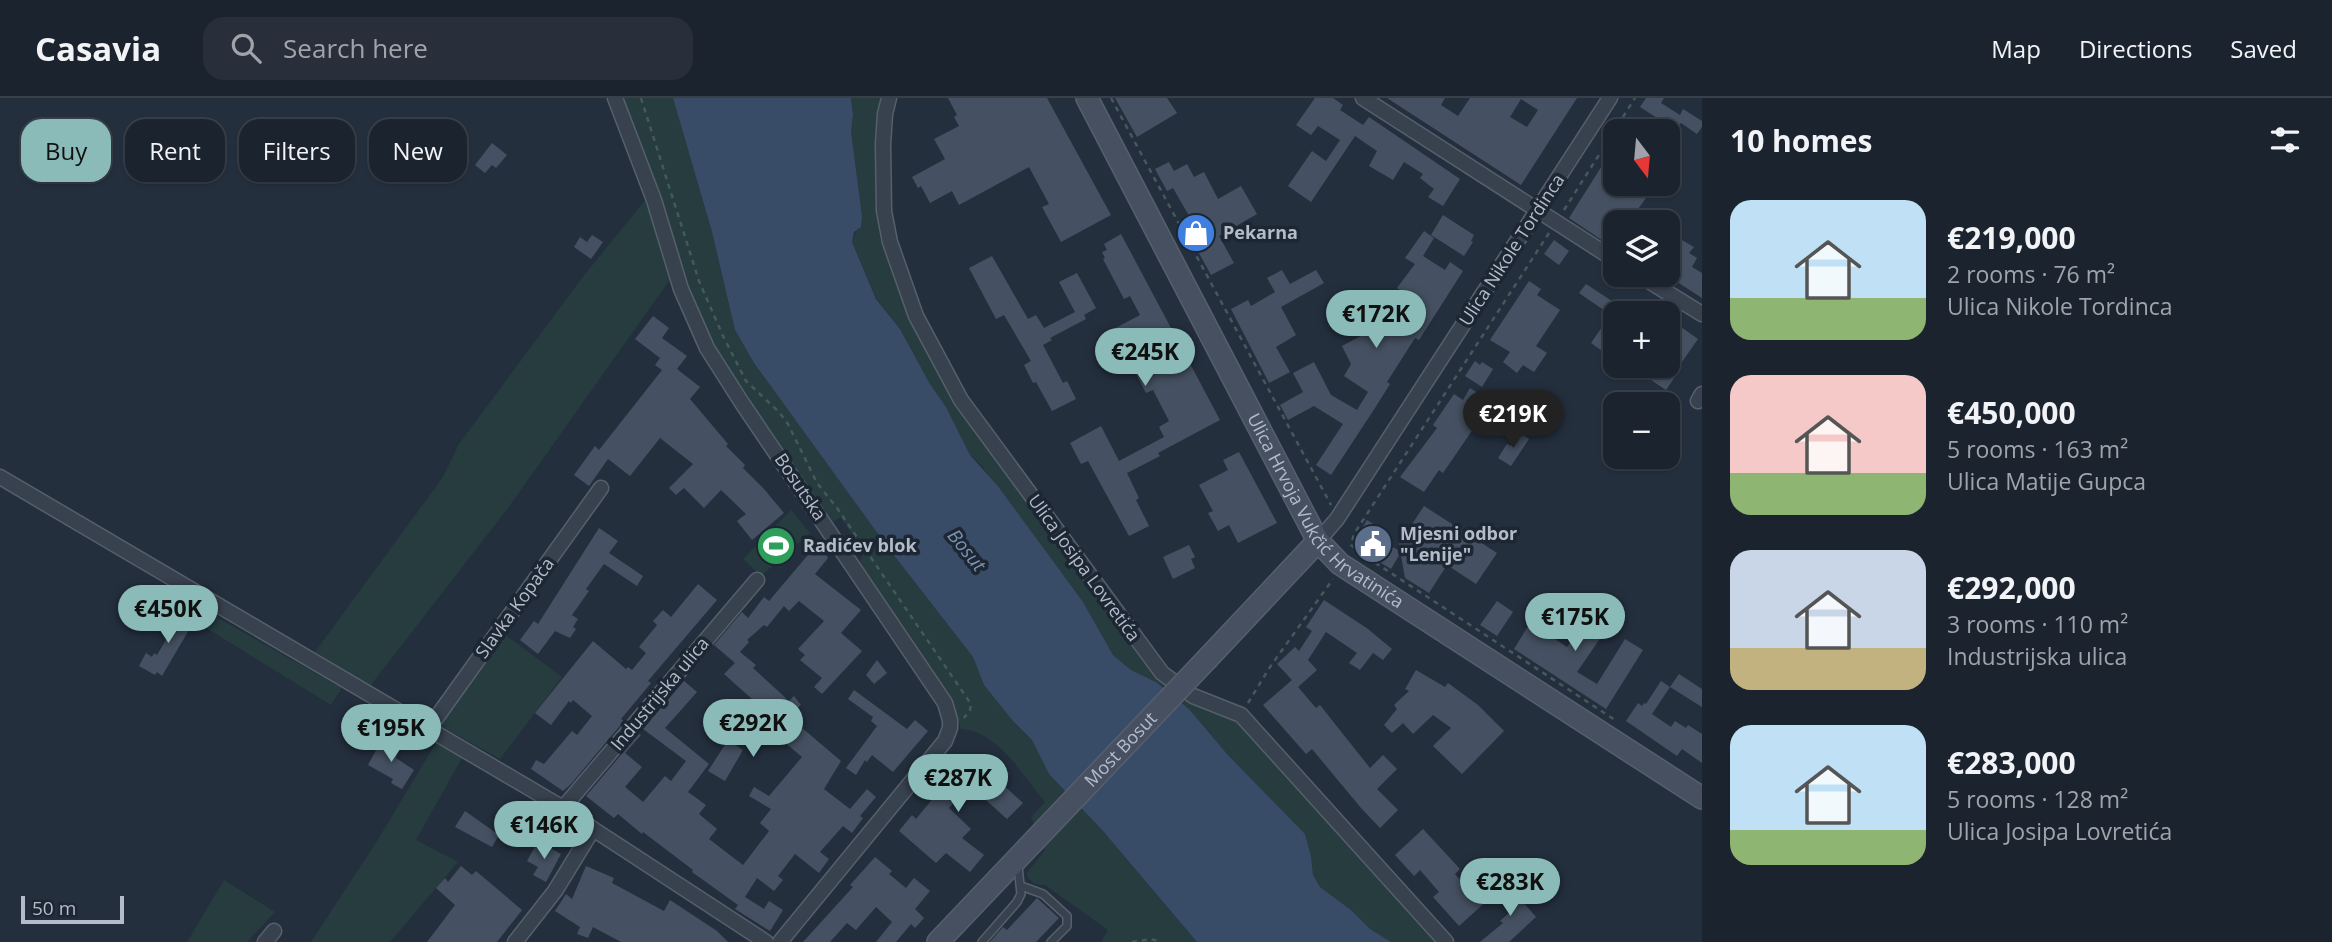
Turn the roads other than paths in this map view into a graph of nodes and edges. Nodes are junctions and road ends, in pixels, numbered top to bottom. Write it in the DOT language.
graph roads {
  1 [pos="615,98"];
  2 [pos="889,98"];
  3 [pos="1087,98"];
  4 [pos="1363,98"];
  5 [pos="1610,98"];
  6 [pos="1537,211"];
  7 [pos="1603,252"];
  8 [pos="1658,287"];
  9 [pos="1702,314"];
  10 [pos="0,477"];
  11 [pos="601,488"];
  12 [pos="1318,541"];
  13 [pos="757,580"];
  14 [pos="429,727"];
  15 [pos="1702,798"];
  16 [pos="564,808"];
  17 [pos="593,829"];
  18 [pos="1017,859"];
  19 [pos="1021,886"];
  20 [pos="515,942"];
  21 [pos="766,942"];
  22 [pos="780,942"];
  23 [pos="938,942"];
  24 [pos="982,942"];
  25 [pos="1051,942"];
  26 [pos="1446,942"];
  1 -- 22 [label="street, Bosutska"];
  2 -- 26 [label="street, Ulica Josipa Lovretića"];
  3 -- 12 [label="main road, Ulica Hrvoja Vukčić Hrvatinića"];
  4 -- 6 [label="street"];
  5 -- 6 [label="street, Ulica Nikole Tordinca"];
  6 -- 7 [label="street"];
  6 -- 12 [label="street, Ulica Nikole Tordinca"];
  8 -- 9 [label="street"];
  10 -- 14 [label="street"];
  11 -- 14 [label="street, Slavka Kopača"];
  12 -- 15 [label="main road, Ulica Hrvoja Vukčić Hrvatinića"];
  12 -- 18 [label="main road, Most Bosut, bridge"];
  13 -- 16 [label="street, Industrijska ulica"];
  14 -- 16 [label="street"];
  16 -- 17 [label="street"];
  17 -- 20 [label="street"];
  17 -- 21 [label="street"];
  18 -- 19 [label="lane"];
  18 -- 23 [label="main road, Most Bosut"];
  19 -- 24 [label="lane"];
  19 -- 25 [label="lane"];
}
